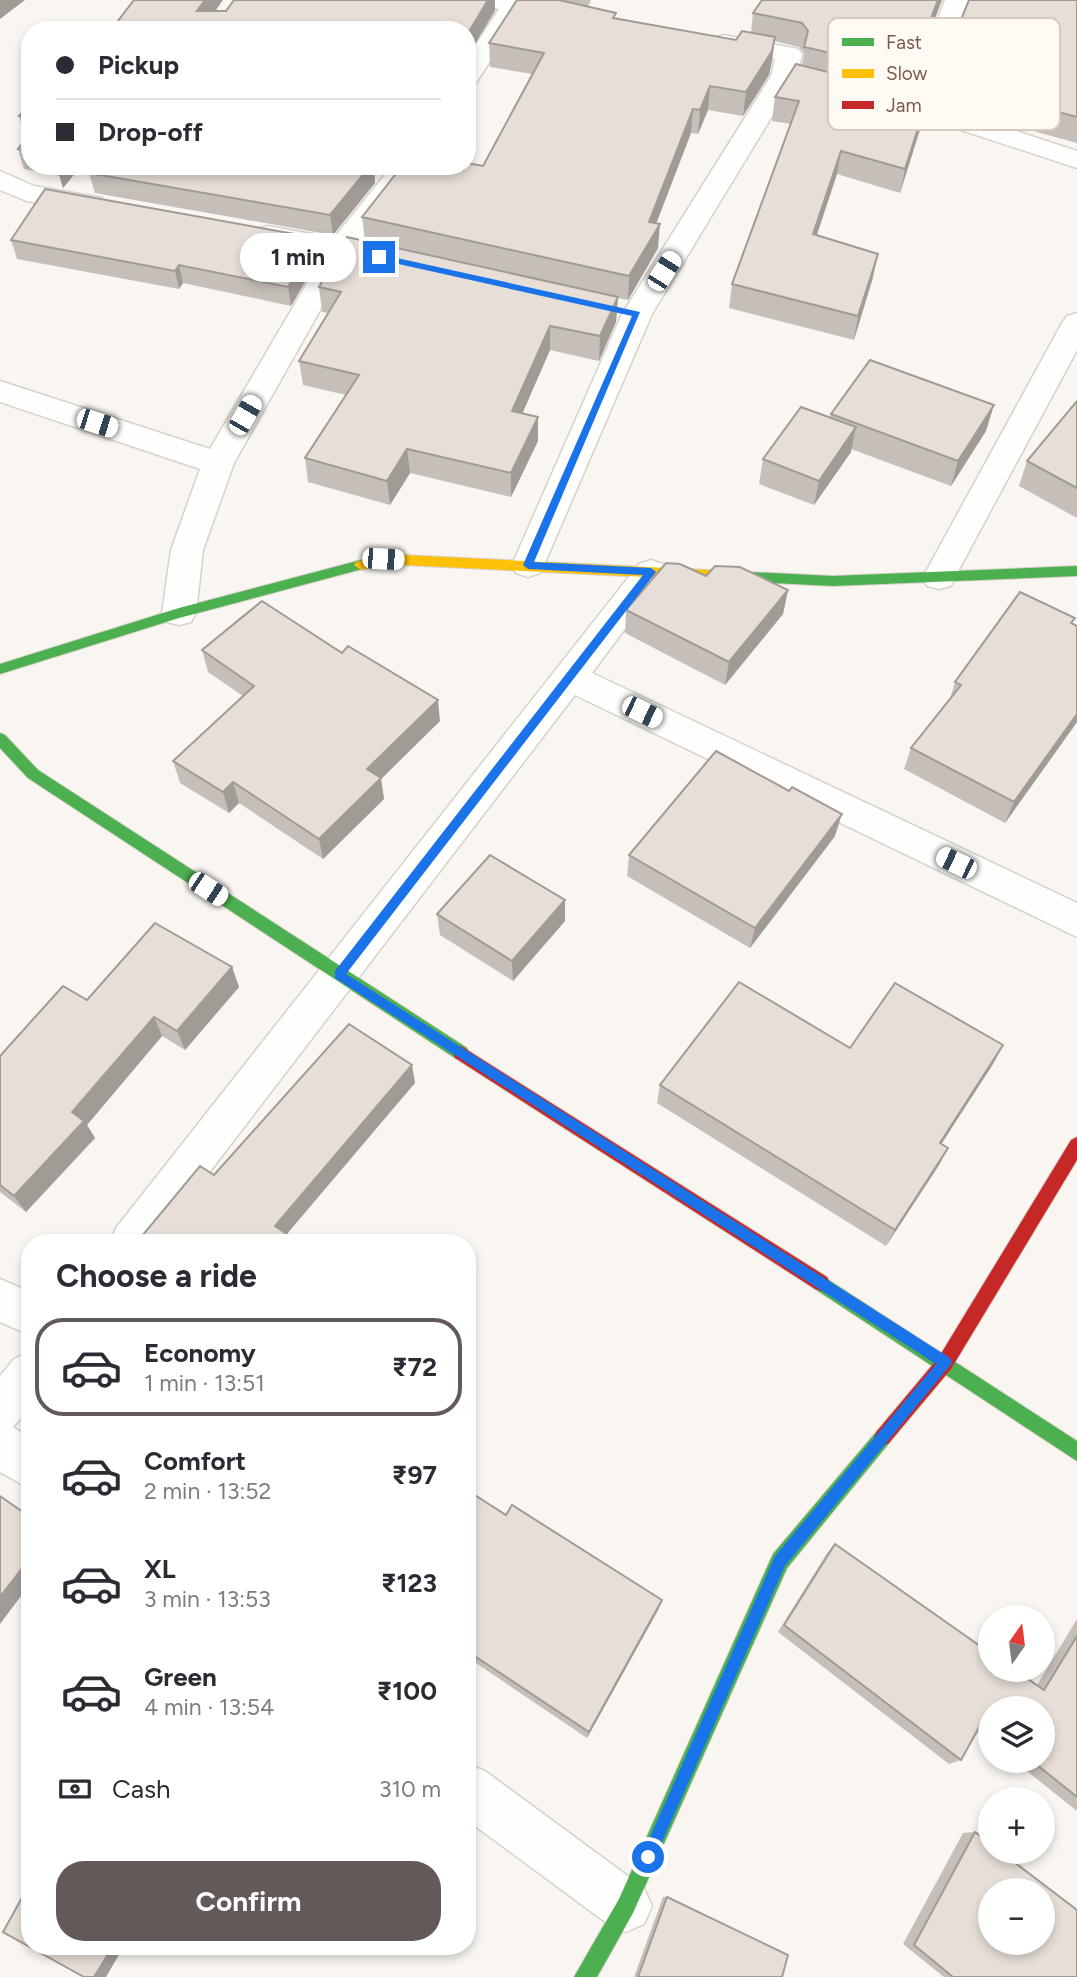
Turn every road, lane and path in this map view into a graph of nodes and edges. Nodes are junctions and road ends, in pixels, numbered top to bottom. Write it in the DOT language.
graph roads {
  1 [pos="957,0"];
  2 [pos="503,2"];
  3 [pos="582,16"];
  4 [pos="950,18"];
  5 [pos="703,39"];
  6 [pos="476,60"];
  7 [pos="784,76"];
  8 [pos="828,86"];
  9 [pos="986,130"];
  10 [pos="1077,160"];
  11 [pos="93,175"];
  12 [pos="399,175"];
  13 [pos="0,179"];
  14 [pos="71,201"];
  15 [pos="125,210"];
  16 [pos="246,231"];
  17 [pos="341,248"];
  18 [pos="399,261"];
  19 [pos="1077,323"];
  20 [pos="0,391"];
  21 [pos="218,463"];
  22 [pos="528,565"];
  23 [pos="1077,571"];
  24 [pos="651,572"];
  25 [pos="939,577"];
  26 [pos="179,613"];
  27 [pos="0,669"];
  28 [pos="569,677"];
  29 [pos="0,739"];
  30 [pos="1077,921"];
  31 [pos="339,975"];
  32 [pos="1077,1145"];
  33 [pos="137,1234"];
  34 [pos="0,1300"];
  35 [pos="21,1310"];
  36 [pos="946,1363"];
  37 [pos="21,1385"];
  38 [pos="0,1410"];
  39 [pos="0,1444"];
  40 [pos="1077,1452"];
  41 [pos="21,1459"];
  42 [pos="476,1796"];
  43 [pos="626,1906"];
  44 [pos="585,1977"];
  1 -- 4 [label="street"];
  2 -- 3 [label="street"];
  2 -- 6 [label="street"];
  5 -- 7 [label="street"];
  7 -- 8 [label="street"];
  7 -- 22 [label="street"];
  9 -- 10 [label="street"];
  11 -- 14 [label="street"];
  12 -- 17 [label="street"];
  13 -- 14 [label="street"];
  14 -- 15 [label="street"];
  16 -- 17 [label="street"];
  17 -- 18 [label="street"];
  17 -- 21 [label="street"];
  19 -- 25 [label="street"];
  20 -- 21 [label="street"];
  21 -- 26 [label="street"];
  22 -- 24 [label="street"];
  22 -- 26 [label="street"];
  23 -- 25 [label="street"];
  24 -- 25 [label="street"];
  24 -- 28 [label="street"];
  26 -- 27 [label="street"];
  28 -- 30 [label="street"];
  28 -- 31 [label="street"];
  29 -- 31 [label="street"];
  31 -- 33 [label="street"];
  31 -- 36 [label="street"];
  32 -- 36 [label="street"];
  34 -- 35 [label="street"];
  36 -- 40 [label="street"];
  36 -- 43 [label="street"];
  37 -- 38 [label="street"];
  39 -- 41 [label="street"];
  42 -- 43 [label="street"];
  43 -- 44 [label="street"];
}
